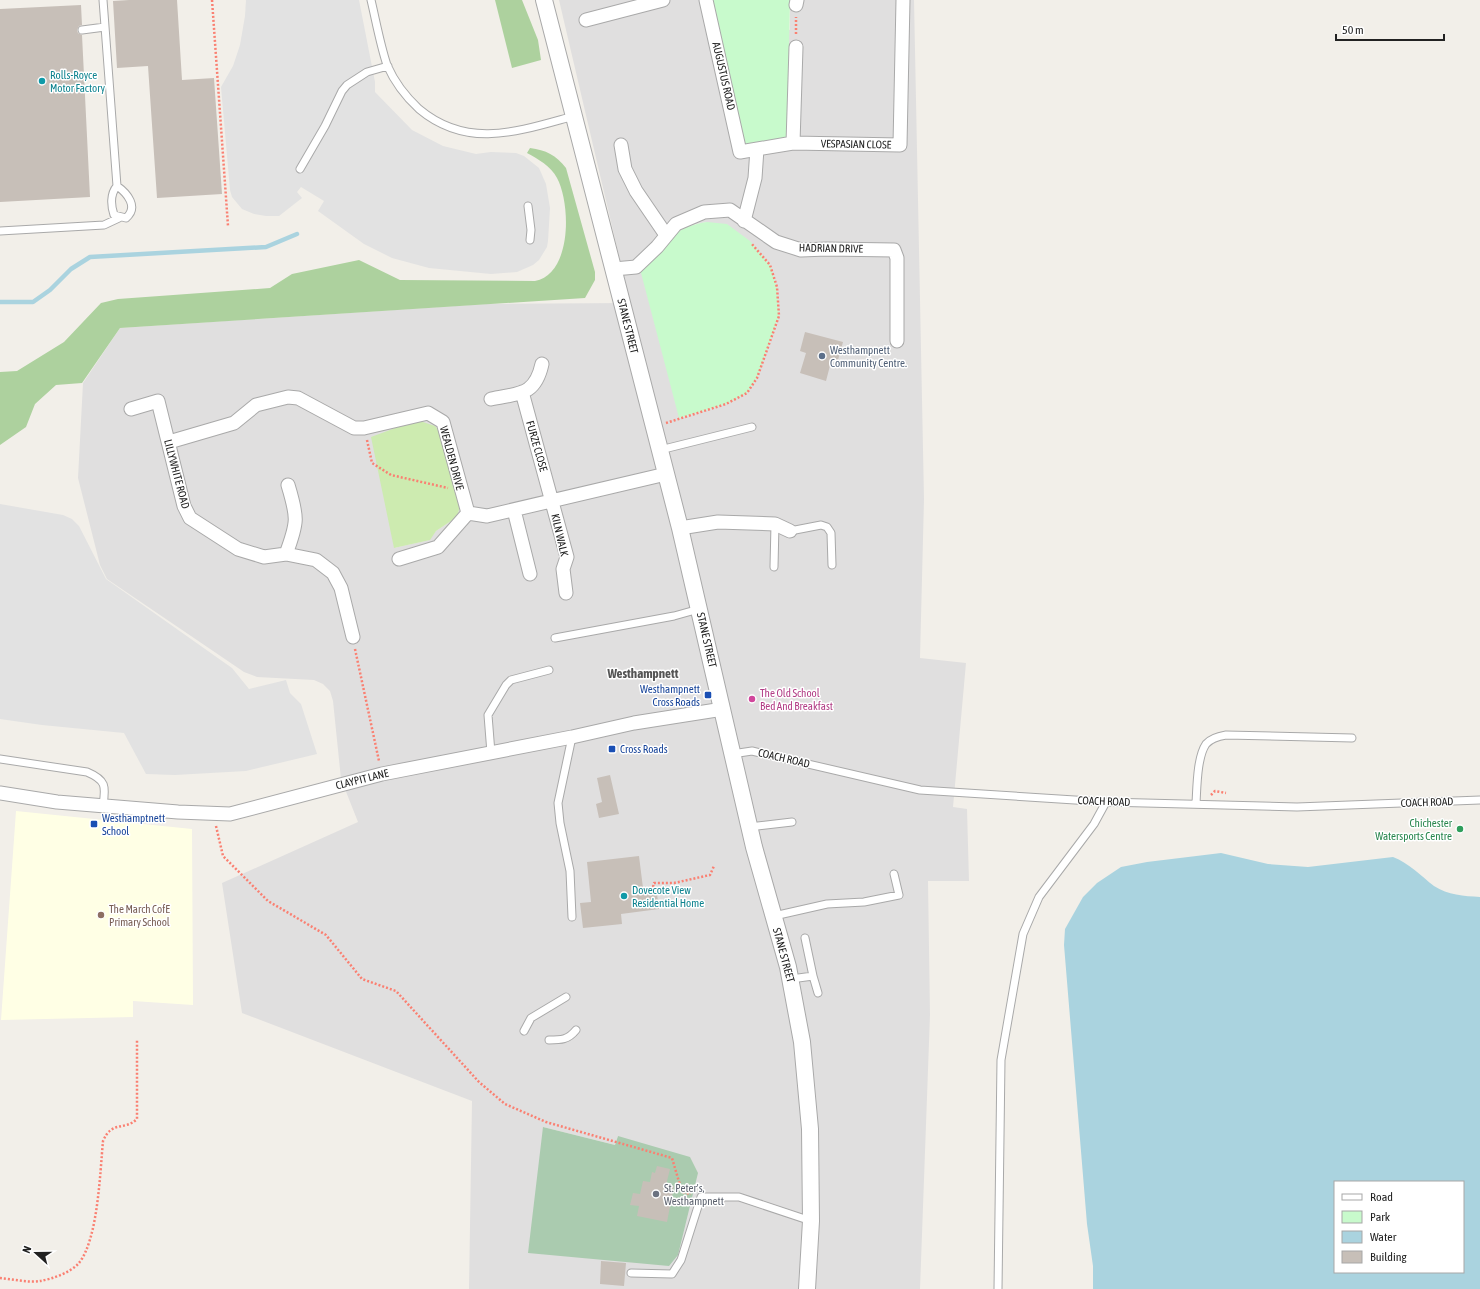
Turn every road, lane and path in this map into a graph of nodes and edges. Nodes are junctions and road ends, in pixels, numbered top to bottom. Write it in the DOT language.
graph roads {
  1 [pos="103,0"];
  2 [pos="212,0"];
  3 [pos="371,0"];
  4 [pos="544,0"];
  5 [pos="663,0"];
  6 [pos="706,0"];
  7 [pos="903,0"];
  8 [pos="796,2"];
  9 [pos="586,20"];
  10 [pos="105,27"];
  11 [pos="82,30"];
  12 [pos="796,47"];
  13 [pos="388,66"];
  14 [pos="574,116"];
  15 [pos="793,143"];
  16 [pos="621,145"];
  17 [pos="757,149"];
  18 [pos="740,152"];
  19 [pos="300,169"];
  20 [pos="117,186"];
  21 [pos="528,206"];
  22 [pos="119,218"];
  23 [pos="744,221"];
  24 [pos="228,226"];
  25 [pos="0,231"];
  26 [pos="666,235"];
  27 [pos="530,240"];
  28 [pos="750,241"];
  29 [pos="614,269"];
  30 [pos="897,341"];
  31 [pos="542,364"];
  32 [pos="522,392"];
  33 [pos="491,399"];
  34 [pos="131,409"];
  35 [pos="664,423"];
  36 [pos="752,427"];
  37 [pos="364,428"];
  38 [pos="169,442"];
  39 [pos="660,450"];
  40 [pos="666,474"];
  41 [pos="288,485"];
  42 [pos="460,490"];
  43 [pos="552,500"];
  44 [pos="514,510"];
  45 [pos="468,513"];
  46 [pos="776,524"];
  47 [pos="680,528"];
  48 [pos="790,531"];
  49 [pos="286,554"];
  50 [pos="399,559"];
  51 [pos="832,565"];
  52 [pos="774,567"];
  53 [pos="530,574"];
  54 [pos="566,593"];
  55 [pos="699,609"];
  56 [pos="353,637"];
  57 [pos="555,638"];
  58 [pos="549,670"];
  59 [pos="723,709"];
  60 [pos="572,737"];
  61 [pos="1352,738"];
  62 [pos="491,753"];
  63 [pos="732,754"];
  64 [pos="0,759"];
  65 [pos="382,774"];
  66 [pos="0,794"];
  67 [pos="1480,800"];
  68 [pos="1106,802"];
  69 [pos="1196,804"];
  70 [pos="104,805"];
  71 [pos="213,813"];
  72 [pos="792,822"];
  73 [pos="750,827"];
  74 [pos="714,866"];
  75 [pos="894,874"];
  76 [pos="653,887"];
  77 [pos="774,916"];
  78 [pos="572,917"];
  79 [pos="805,938"];
  80 [pos="813,976"];
  81 [pos="791,979"];
  82 [pos="818,993"];
  83 [pos="566,997"];
  84 [pos="576,1030"];
  85 [pos="524,1031"];
  86 [pos="137,1038"];
  87 [pos="549,1040"];
  88 [pos="701,1197"];
  89 [pos="811,1221"];
  90 [pos="631,1273"];
  91 [pos="0,1278"];
  92 [pos="807,1289"];
  93 [pos="998,1289"];
  1 -- 10 [label="lane"];
  2 -- 24 [label="path"];
  3 -- 13 [label="lane"];
  4 -- 14 [label="street, STANE STREET"];
  5 -- 9 [label="street"];
  6 -- 18 [label="street, AUGUSTUS ROAD"];
  7 -- 15 [label="street, VESPASIAN CLOSE"];
  8 -- 12 [label="path"];
  10 -- 11 [label="lane"];
  10 -- 20 [label="lane"];
  12 -- 15 [label="street"];
  13 -- 14 [label="lane"];
  13 -- 19 [label="lane"];
  14 -- 29 [label="street, STANE STREET"];
  15 -- 17 [label="street, VESPASIAN CLOSE"];
  16 -- 26 [label="street"];
  17 -- 18 [label="street, VESPASIAN CLOSE"];
  17 -- 23 [label="street"];
  20 -- 22 [label="lane"];
  20 -- 22 [label="lane"];
  21 -- 27 [label="lane"];
  22 -- 25 [label="lane"];
  23 -- 26 [label="street, HADRIAN DRIVE"];
  23 -- 30 [label="street, HADRIAN DRIVE"];
  26 -- 29 [label="street, HADRIAN DRIVE"];
  28 -- 35 [label="path"];
  29 -- 39 [label="street, STANE STREET"];
  31 -- 32 [label="street"];
  32 -- 33 [label="street"];
  32 -- 43 [label="street, FURZE CLOSE"];
  34 -- 38 [label="street, LILLYWHITE ROAD"];
  36 -- 39 [label="lane"];
  37 -- 38 [label="street, WEALDEN DRIVE"];
  37 -- 42 [label="path"];
  37 -- 42 [label="street, WEALDEN DRIVE"];
  38 -- 49 [label="street, LILLYWHITE ROAD"];
  39 -- 40 [label="street, STANE STREET"];
  40 -- 43 [label="street"];
  40 -- 47 [label="street, STANE STREET"];
  41 -- 49 [label="street"];
  42 -- 45 [label="street, WEALDEN DRIVE"];
  43 -- 44 [label="street"];
  43 -- 54 [label="street, KILN WALK"];
  44 -- 45 [label="street"];
  44 -- 53 [label="street"];
  45 -- 50 [label="street"];
  46 -- 47 [label="street"];
  46 -- 48 [label="street"];
  46 -- 52 [label="lane"];
  47 -- 55 [label="street, STANE STREET"];
  48 -- 51 [label="lane"];
  49 -- 56 [label="street, LILLYWHITE ROAD"];
  55 -- 57 [label="lane"];
  55 -- 59 [label="street, STANE STREET"];
  56 -- 65 [label="path"];
  58 -- 62 [label="lane"];
  59 -- 60 [label="street, CLAYPIT LANE"];
  59 -- 63 [label="street, STANE STREET"];
  60 -- 62 [label="street, CLAYPIT LANE"];
  60 -- 78 [label="lane"];
  61 -- 69 [label="lane"];
  62 -- 65 [label="street, CLAYPIT LANE"];
  63 -- 68 [label="lane, COACH ROAD"];
  63 -- 73 [label="street, STANE STREET"];
  64 -- 70 [label="lane"];
  65 -- 71 [label="street, CLAYPIT LANE"];
  66 -- 70 [label="street, CLAYPIT LANE"];
  67 -- 69 [label="lane, COACH ROAD"];
  68 -- 69 [label="lane, COACH ROAD"];
  68 -- 93 [label="lane"];
  70 -- 71 [label="street, CLAYPIT LANE"];
  71 -- 88 [label="path"];
  72 -- 73 [label="lane"];
  73 -- 77 [label="street, STANE STREET"];
  74 -- 76 [label="path"];
  75 -- 77 [label="lane"];
  77 -- 81 [label="street, STANE STREET"];
  79 -- 80 [label="lane"];
  80 -- 81 [label="lane"];
  80 -- 82 [label="lane"];
  81 -- 89 [label="street, STANE STREET"];
  83 -- 85 [label="lane"];
  84 -- 87 [label="lane"];
  86 -- 91 [label="path"];
  88 -- 89 [label="lane"];
  88 -- 90 [label="lane"];
  89 -- 92 [label="street, STANE STREET"];
}
